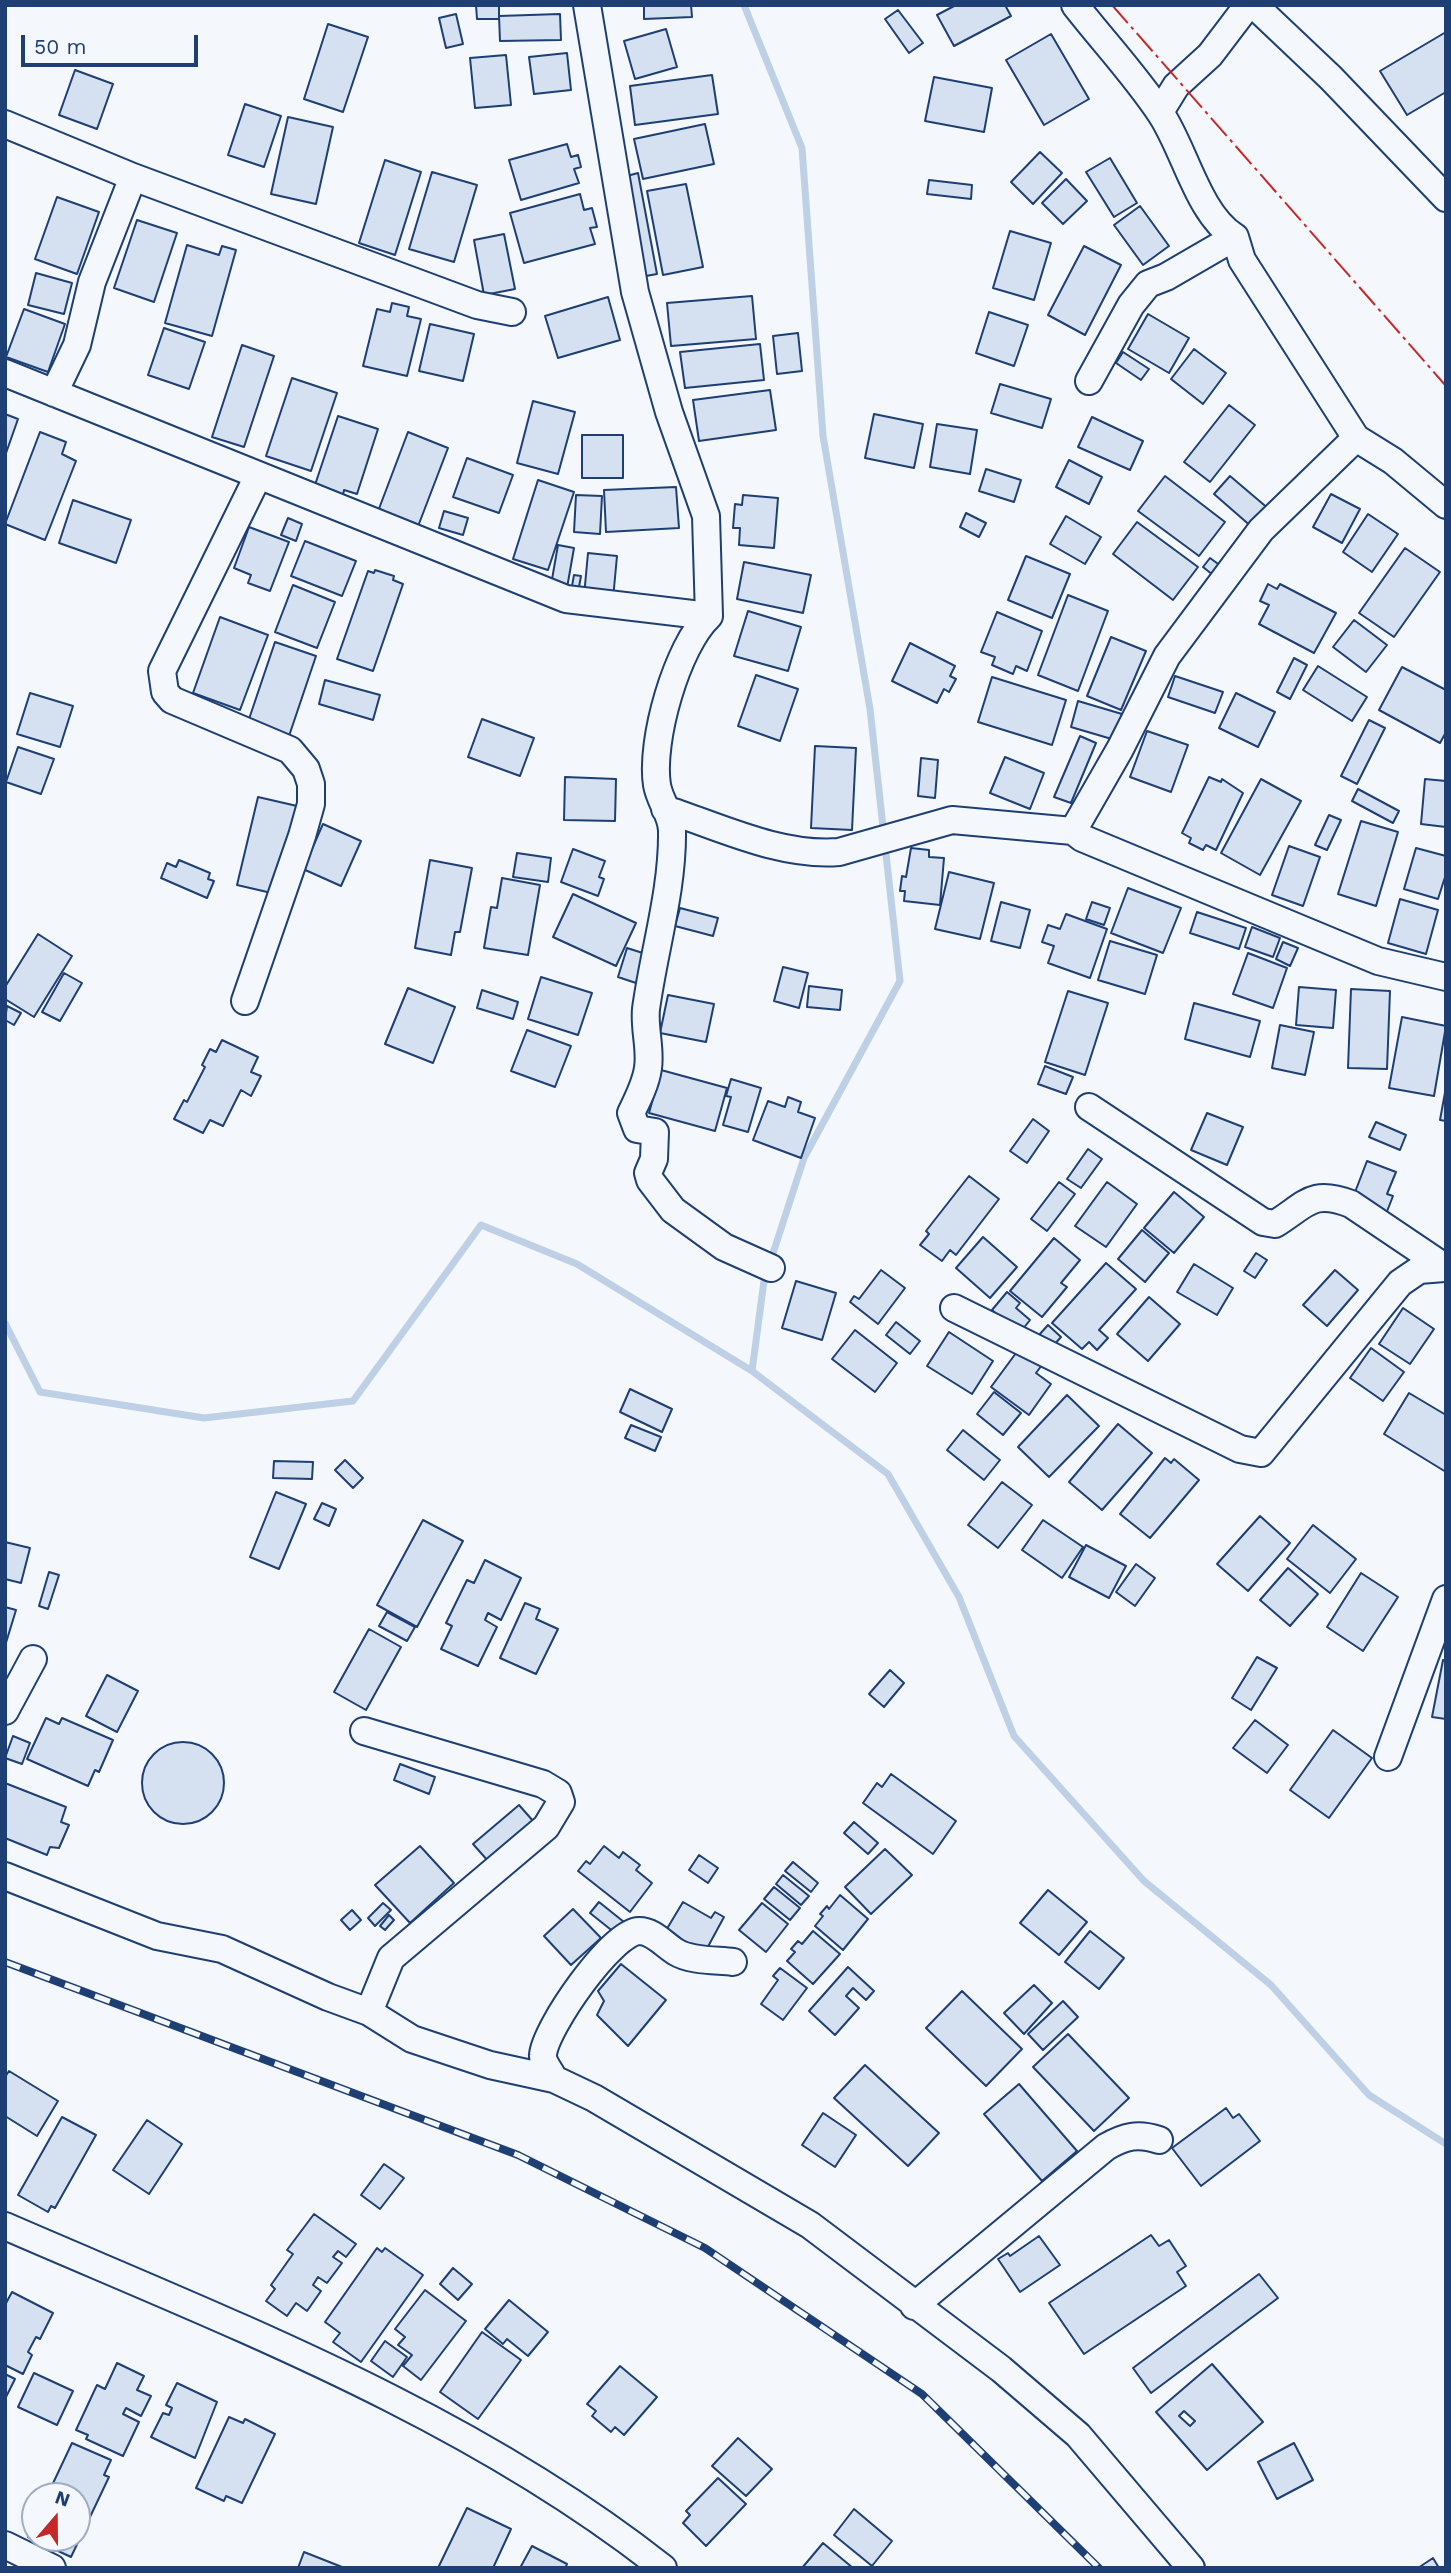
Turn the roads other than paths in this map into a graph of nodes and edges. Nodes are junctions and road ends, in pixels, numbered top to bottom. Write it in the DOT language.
graph roads {
  1 [pos="587,5"];
  2 [pos="1075,5"];
  3 [pos="1248,5"];
  4 [pos="1254,5"];
  5 [pos="1160,112"];
  6 [pos="5,124"];
  7 [pos="133,177"];
  8 [pos="1446,198"];
  9 [pos="1235,237"];
  10 [pos="512,312"];
  11 [pos="5,373"];
  12 [pos="1089,381"];
  13 [pos="54,393"];
  14 [pos="1356,438"];
  15 [pos="258,476"];
  16 [pos="1446,505"];
  17 [pos="709,615"];
  18 [pos="665,809"];
  19 [pos="1073,831"];
  20 [pos="1446,978"];
  21 [pos="244,1001"];
  22 [pos="1089,1107"];
  23 [pos="771,1268"];
  24 [pos="1445,1268"];
  25 [pos="954,1308"];
  26 [pos="1446,1599"];
  27 [pos="1438,1642"];
  28 [pos="33,1660"];
  29 [pos="5,1711"];
  30 [pos="364,1731"];
  31 [pos="1388,1757"];
  32 [pos="5,1876"];
  33 [pos="733,1962"];
  34 [pos="369,2012"];
  35 [pos="554,2078"];
  36 [pos="1159,2140"];
  37 [pos="5,2226"];
  38 [pos="914,2306"];
  39 [pos="5,2544"];
  40 [pos="52,2568"];
  41 [pos="663,2568"];
  42 [pos="1191,2568"];
  1 -- 17 [label="street"];
  2 -- 5 [label="street"];
  3 -- 5 [label="street"];
  4 -- 8 [label="street"];
  5 -- 9 [label="street"];
  6 -- 7 [label="street"];
  7 -- 10 [label="street"];
  7 -- 13 [label="street"];
  9 -- 12 [label="street"];
  9 -- 14 [label="street"];
  11 -- 13 [label="street"];
  13 -- 15 [label="street"];
  14 -- 16 [label="street"];
  14 -- 19 [label="street"];
  15 -- 17 [label="street"];
  15 -- 21 [label="street"];
  17 -- 18 [label="street"];
  18 -- 19 [label="street"];
  18 -- 23 [label="street"];
  19 -- 20 [label="street"];
  22 -- 24 [label="street"];
  24 -- 25 [label="street"];
  26 -- 27 [label="street"];
  27 -- 31 [label="street"];
  28 -- 29 [label="street"];
  30 -- 34 [label="street"];
  32 -- 34 [label="street"];
  33 -- 35 [label="street"];
  34 -- 35 [label="street"];
  35 -- 38 [label="street"];
  36 -- 38 [label="street"];
  37 -- 41 [label="street"];
  38 -- 42 [label="street"];
  39 -- 40 [label="street"];
}
